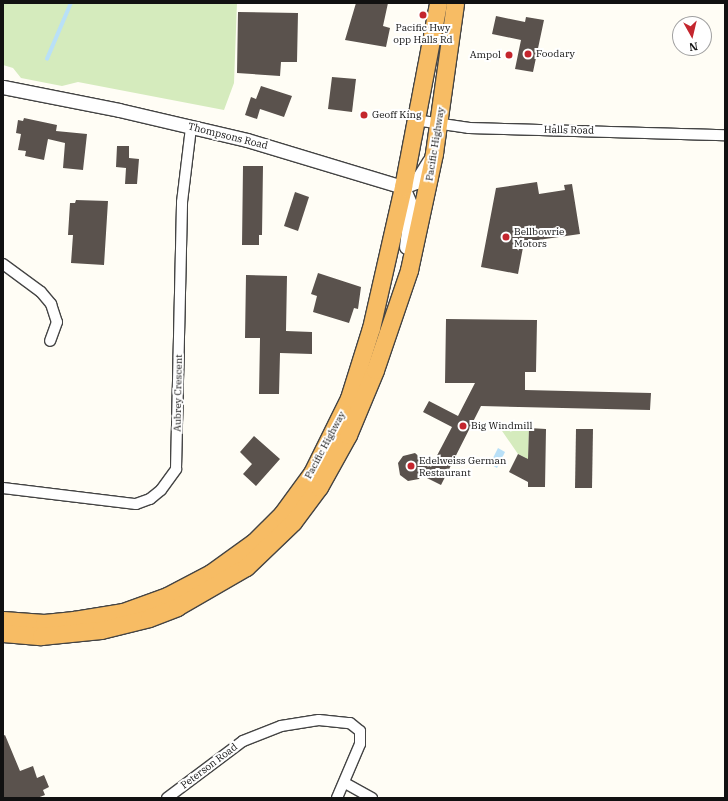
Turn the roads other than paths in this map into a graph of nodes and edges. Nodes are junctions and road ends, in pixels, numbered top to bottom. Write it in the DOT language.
graph roads {
  1 [pos="438,3"];
  2 [pos="455,3"];
  3 [pos="3,87"];
  4 [pos="414,120"];
  5 [pos="439,124"];
  6 [pos="192,128"];
  7 [pos="725,135"];
  8 [pos="434,153"];
  9 [pos="403,187"];
  10 [pos="3,264"];
  11 [pos="404,284"];
  12 [pos="50,341"];
  13 [pos="3,488"];
  14 [pos="3,620"];
  15 [pos="3,633"];
  16 [pos="345,783"];
  17 [pos="167,798"];
  18 [pos="337,798"];
  19 [pos="372,798"];
  1 -- 4 [label="highway, Pacific Highway"];
  2 -- 5 [label="highway, Pacific Highway"];
  3 -- 6 [label="street, Thompsons Road"];
  4 -- 5 [label="street, Halls Road"];
  4 -- 9 [label="highway, Pacific Highway"];
  5 -- 7 [label="street, Halls Road"];
  5 -- 8 [label="highway, Pacific Highway"];
  6 -- 9 [label="street, Thompsons Road"];
  6 -- 13 [label="street, Aubrey Crescent"];
  8 -- 9 [label="street"];
  8 -- 11 [label="highway, Pacific Highway"];
  9 -- 11 [label="street, Pacific Highway"];
  9 -- 14 [label="highway, Pacific Highway"];
  10 -- 12 [label="street"];
  11 -- 15 [label="highway, Pacific Highway"];
  16 -- 17 [label="street, Peterson Road"];
  16 -- 18 [label="street"];
  16 -- 19 [label="street"];
}
